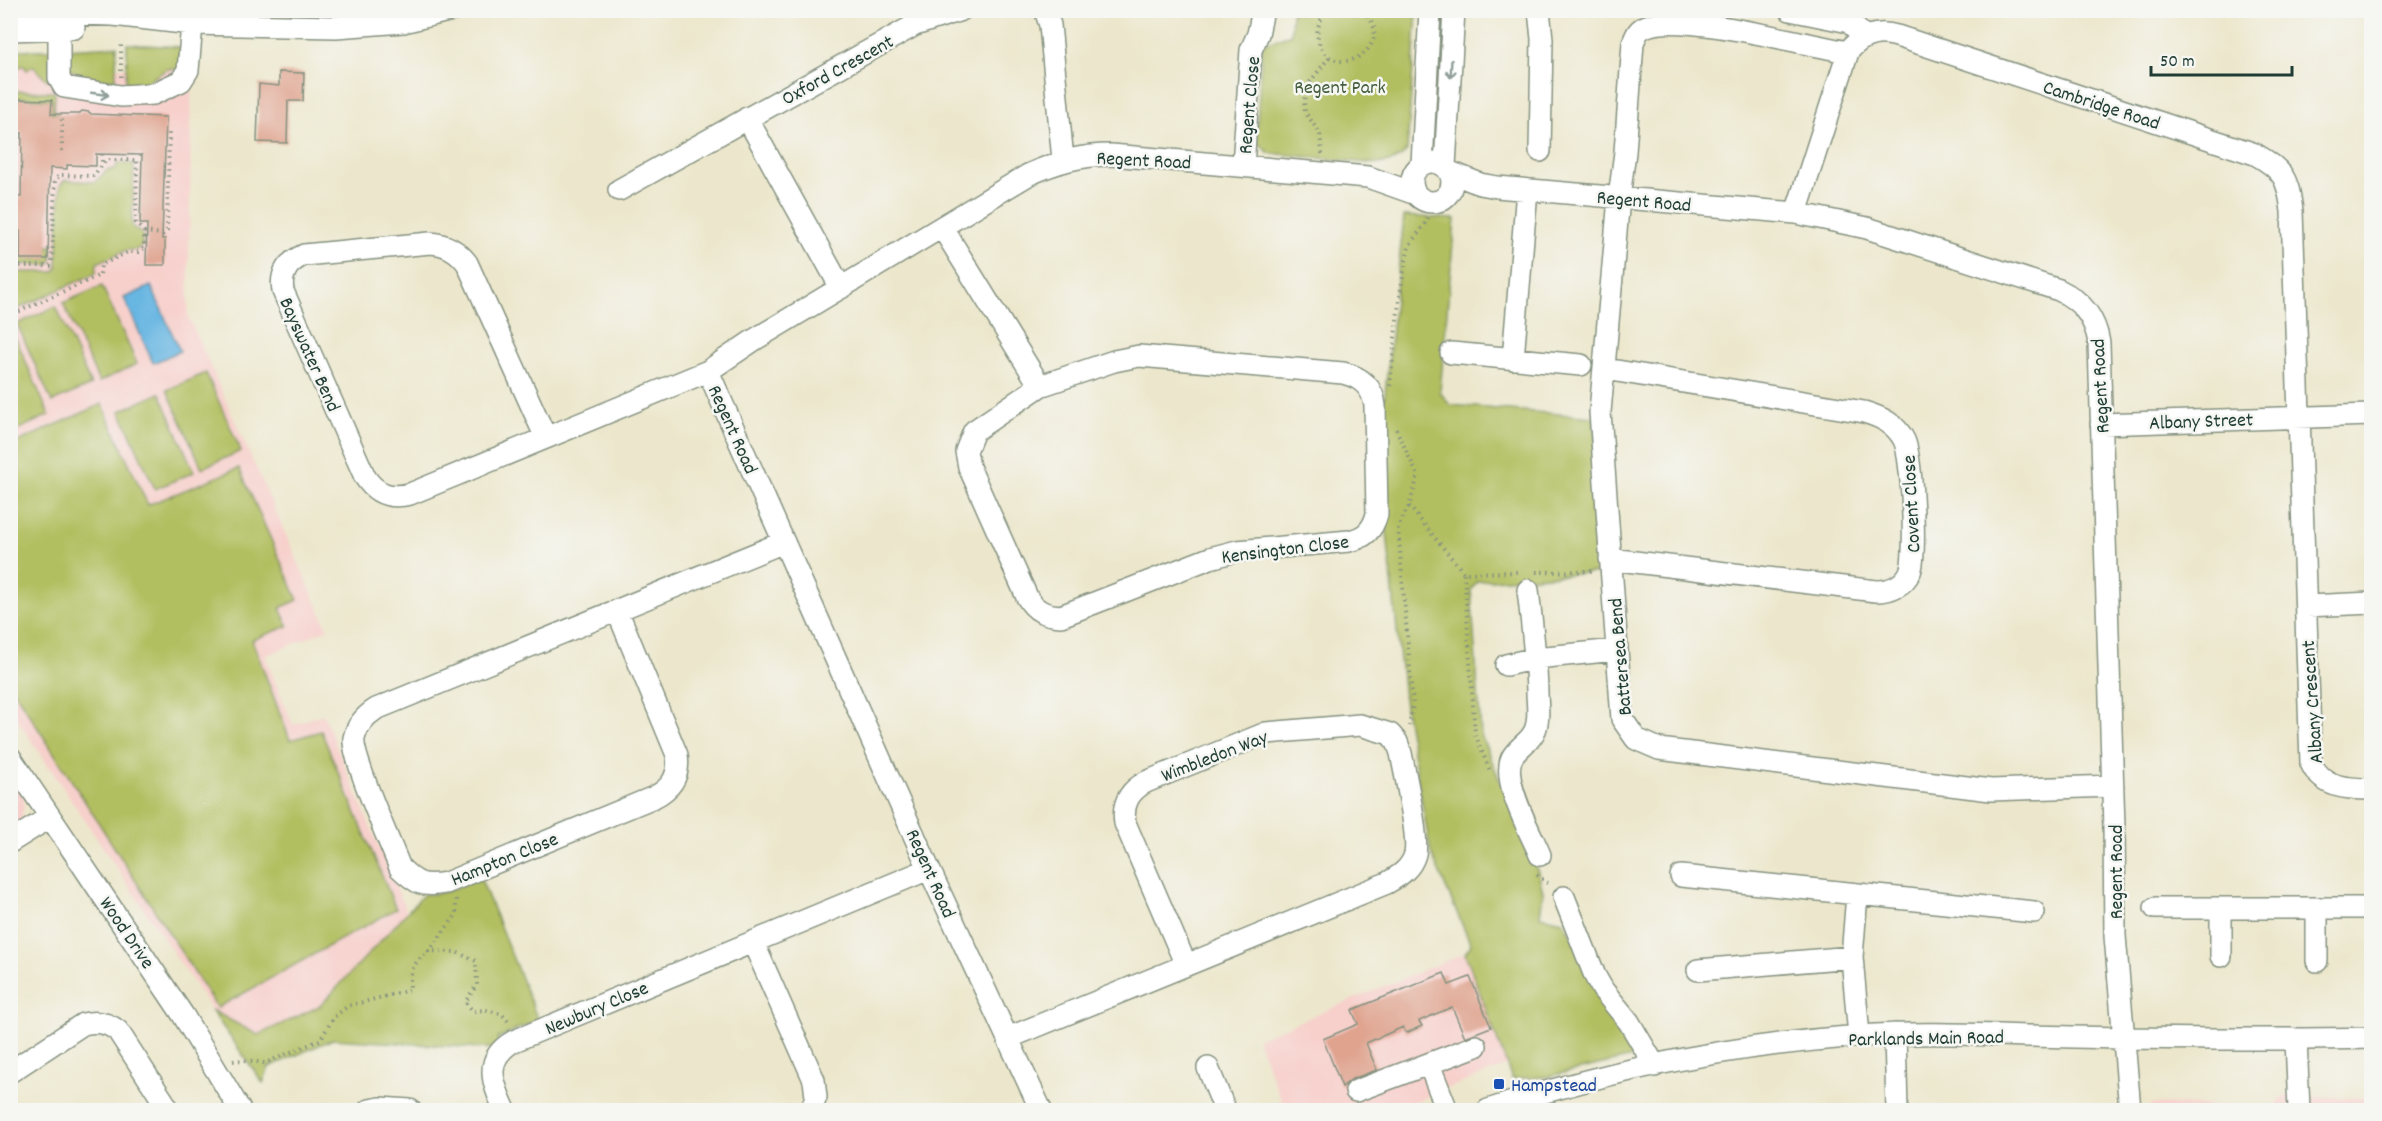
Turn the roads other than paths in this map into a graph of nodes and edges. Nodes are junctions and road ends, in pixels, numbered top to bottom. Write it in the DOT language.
graph roads {
  1 [pos="452,10"];
  2 [pos="961,10"];
  3 [pos="1046,10"];
  4 [pos="1263,10"];
  5 [pos="1430,10"];
  6 [pos="1454,10"];
  7 [pos="1539,10"];
  8 [pos="1790,10"];
  9 [pos="10,12"];
  10 [pos="60,21"];
  11 [pos="192,24"];
  12 [pos="10,30"];
  13 [pos="1865,37"];
  14 [pos="1848,52"];
  15 [pos="747,118"];
  16 [pos="1540,151"];
  17 [pos="1063,160"];
  18 [pos="1243,165"];
  19 [pos="1419,167"];
  20 [pos="1448,169"];
  21 [pos="1368,177"];
  22 [pos="1497,187"];
  23 [pos="619,190"];
  24 [pos="1527,190"];
  25 [pos="1416,194"];
  26 [pos="1446,198"];
  27 [pos="1619,198"];
  28 [pos="1796,213"];
  29 [pos="942,227"];
  30 [pos="841,288"];
  31 [pos="1451,353"];
  32 [pos="1513,358"];
  33 [pos="1581,365"];
  34 [pos="1605,369"];
  35 [pos="708,371"];
  36 [pos="1040,386"];
  37 [pos="2372,415"];
  38 [pos="2301,417"];
  39 [pos="2101,424"];
  40 [pos="546,438"];
  41 [pos="784,542"];
  42 [pos="1611,564"];
  43 [pos="1528,590"];
  44 [pos="2372,603"];
  45 [pos="2306,606"];
  46 [pos="617,610"];
  47 [pos="1616,650"];
  48 [pos="1536,658"];
  49 [pos="1506,665"];
  50 [pos="10,757"];
  51 [pos="2113,786"];
  52 [pos="2372,789"];
  53 [pos="50,817"];
  54 [pos="10,842"];
  55 [pos="1535,862"];
  56 [pos="929,869"];
  57 [pos="1682,876"];
  58 [pos="1857,894"];
  59 [pos="1564,897"];
  60 [pos="2155,908"];
  61 [pos="2220,908"];
  62 [pos="2317,908"];
  63 [pos="2372,908"];
  64 [pos="2034,912"];
  65 [pos="753,942"];
  66 [pos="2220,956"];
  67 [pos="1852,957"];
  68 [pos="2317,961"];
  69 [pos="1186,965"];
  70 [pos="1698,970"];
  71 [pos="1895,1034"];
  72 [pos="1859,1036"];
  73 [pos="1008,1038"];
  74 [pos="2125,1038"];
  75 [pos="2372,1038"];
  76 [pos="2296,1039"];
  77 [pos="1476,1046"];
  78 [pos="1429,1064"];
  79 [pos="1655,1066"];
  80 [pos="1208,1068"];
  81 [pos="10,1072"];
  82 [pos="1356,1091"];
  83 [pos="1513,1107"];
  84 [pos="170,1110"];
  85 [pos="240,1110"];
  86 [pos="369,1110"];
  87 [pos="410,1110"];
  88 [pos="506,1110"];
  89 [pos="811,1110"];
  90 [pos="1041,1110"];
  91 [pos="1225,1110"];
  92 [pos="1447,1110"];
  93 [pos="1488,1110"];
  94 [pos="1897,1110"];
  95 [pos="2130,1110"];
  96 [pos="2299,1110"];
  1 -- 11 [label="street"];
  2 -- 15 [label="street, Oxford Crescent"];
  3 -- 17 [label="street"];
  4 -- 18 [label="street, Regent Close"];
  5 -- 19 [label="street"];
  6 -- 20 [label="street, one-way"];
  7 -- 16 [label="street"];
  8 -- 13 [label="street"];
  9 -- 10 [label="street"];
  10 -- 11 [label="street"];
  10 -- 11 [label="street, one-way"];
  10 -- 12 [label="street"];
  13 -- 14 [label="street"];
  13 -- 38 [label="street, Cambridge Road"];
  14 -- 27 [label="street, Battersea Bend"];
  14 -- 28 [label="street"];
  15 -- 23 [label="street, Oxford Crescent"];
  15 -- 30 [label="street"];
  17 -- 18 [label="street, Regent Road"];
  17 -- 29 [label="street, Regent Road"];
  18 -- 21 [label="street, Regent Road"];
  19 -- 20 [label="street"];
  19 -- 21 [label="street, Regent Road"];
  19 -- 25 [label="street"];
  20 -- 22 [label="street, Regent Road"];
  20 -- 26 [label="street"];
  21 -- 25 [label="street, Regent Road"];
  22 -- 24 [label="street, Regent Road"];
  22 -- 26 [label="street, Regent Road"];
  24 -- 27 [label="street, Regent Road"];
  24 -- 32 [label="street"];
  25 -- 26 [label="street"];
  27 -- 28 [label="street, Regent Road"];
  27 -- 34 [label="street, Battersea Bend"];
  28 -- 39 [label="street, Regent Road"];
  29 -- 30 [label="street, Regent Road"];
  29 -- 36 [label="street"];
  30 -- 35 [label="street, Regent Road"];
  31 -- 32 [label="street"];
  32 -- 33 [label="street"];
  34 -- 42 [label="street, Battersea Bend"];
  34 -- 42 [label="street, Covent Close"];
  35 -- 40 [label="street, Bayswater Bend"];
  35 -- 41 [label="street, Regent Road"];
  36 -- 36 [label="street, Kensington Close"];
  37 -- 38 [label="street, Albany Street"];
  38 -- 39 [label="street, Albany Street"];
  38 -- 45 [label="street, Albany Crescent"];
  39 -- 51 [label="street, Regent Road"];
  40 -- 40 [label="street, Bayswater Bend"];
  41 -- 46 [label="street, Hampton Close"];
  41 -- 56 [label="street, Regent Road"];
  42 -- 47 [label="street, Battersea Bend"];
  43 -- 48 [label="street"];
  44 -- 45 [label="street"];
  45 -- 52 [label="street, Albany Crescent"];
  46 -- 46 [label="street, Hampton Close"];
  47 -- 48 [label="street"];
  47 -- 51 [label="street, Battersea Bend"];
  48 -- 49 [label="street"];
  48 -- 55 [label="street"];
  50 -- 53 [label="street, Wood Drive"];
  51 -- 74 [label="street, Regent Road"];
  53 -- 54 [label="street"];
  53 -- 85 [label="street, Wood Drive"];
  56 -- 65 [label="street, Newbury Close"];
  56 -- 73 [label="street, Regent Road"];
  57 -- 58 [label="street"];
  58 -- 64 [label="street"];
  58 -- 67 [label="street"];
  59 -- 79 [label="street"];
  60 -- 61 [label="street"];
  61 -- 62 [label="street"];
  61 -- 66 [label="street"];
  62 -- 63 [label="street"];
  62 -- 68 [label="street"];
  65 -- 88 [label="street, Newbury Close"];
  65 -- 89 [label="street"];
  67 -- 70 [label="street"];
  67 -- 72 [label="street"];
  69 -- 69 [label="street, Wimbledon Way"];
  69 -- 73 [label="street"];
  71 -- 72 [label="street, Parklands Main Road"];
  71 -- 74 [label="street, Parklands Main Road"];
  71 -- 94 [label="street"];
  72 -- 79 [label="street, Parklands Main Road"];
  73 -- 90 [label="street, Regent Road"];
  74 -- 76 [label="street, Parklands Main Road"];
  74 -- 95 [label="street, Regent Road"];
  75 -- 76 [label="street, Parklands Main Road"];
  76 -- 96 [label="street"];
  77 -- 78 [label="street"];
  78 -- 82 [label="street"];
  78 -- 92 [label="street"];
  79 -- 83 [label="street, Parklands Main Road"];
  80 -- 91 [label="street"];
  81 -- 84 [label="street"];
  83 -- 93 [label="street, Parklands Main Road"];
  86 -- 87 [label="street"];
}
